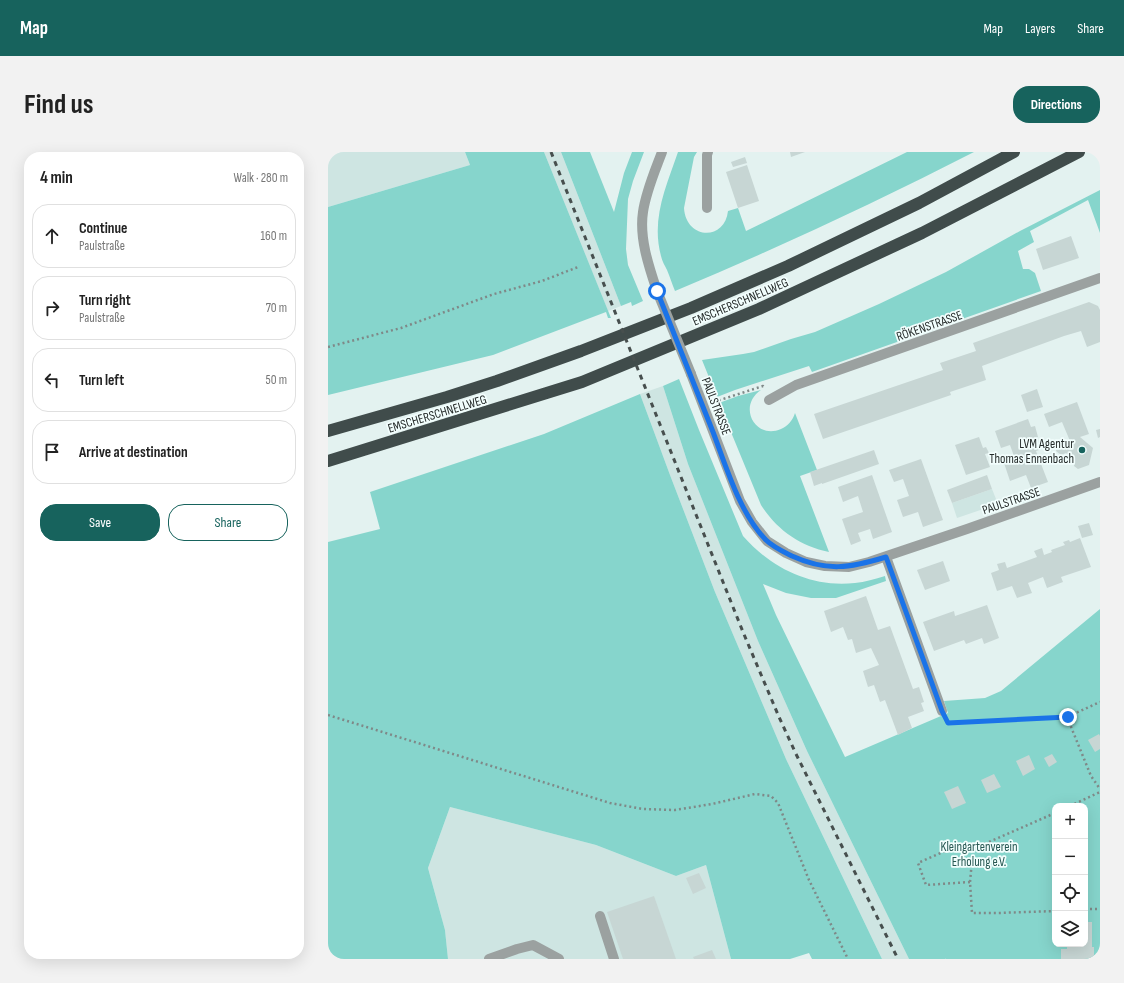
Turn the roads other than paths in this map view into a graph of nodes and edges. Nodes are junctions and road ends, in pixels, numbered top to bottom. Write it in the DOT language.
graph roads {
  1 [pos="662,152"];
  2 [pos="708,152"];
  3 [pos="1014,152"];
  4 [pos="1078,152"];
  5 [pos="707,208"];
  6 [pos="1100,278"];
  7 [pos="768,400"];
  8 [pos="328,431"];
  9 [pos="328,461"];
  10 [pos="1100,482"];
  11 [pos="886,557"];
  12 [pos="942,711"];
  13 [pos="600,916"];
  14 [pos="517,949"];
  15 [pos="489,959"];
  16 [pos="521,959"];
  17 [pos="559,959"];
  18 [pos="614,959"];
  1 -- 11 [label="street, PAULSTRASSE, bridge"];
  2 -- 5 [label="street"];
  3 -- 8 [label="highway, EMSCHERSCHNELLWEG"];
  4 -- 9 [label="highway, EMSCHERSCHNELLWEG"];
  6 -- 7 [label="street, RÖKENSTRASSE"];
  10 -- 11 [label="street, PAULSTRASSE"];
  11 -- 12 [label="street"];
  13 -- 18 [label="street"];
  14 -- 15 [label="street"];
  14 -- 16 [label="street"];
  14 -- 17 [label="street"];
}
